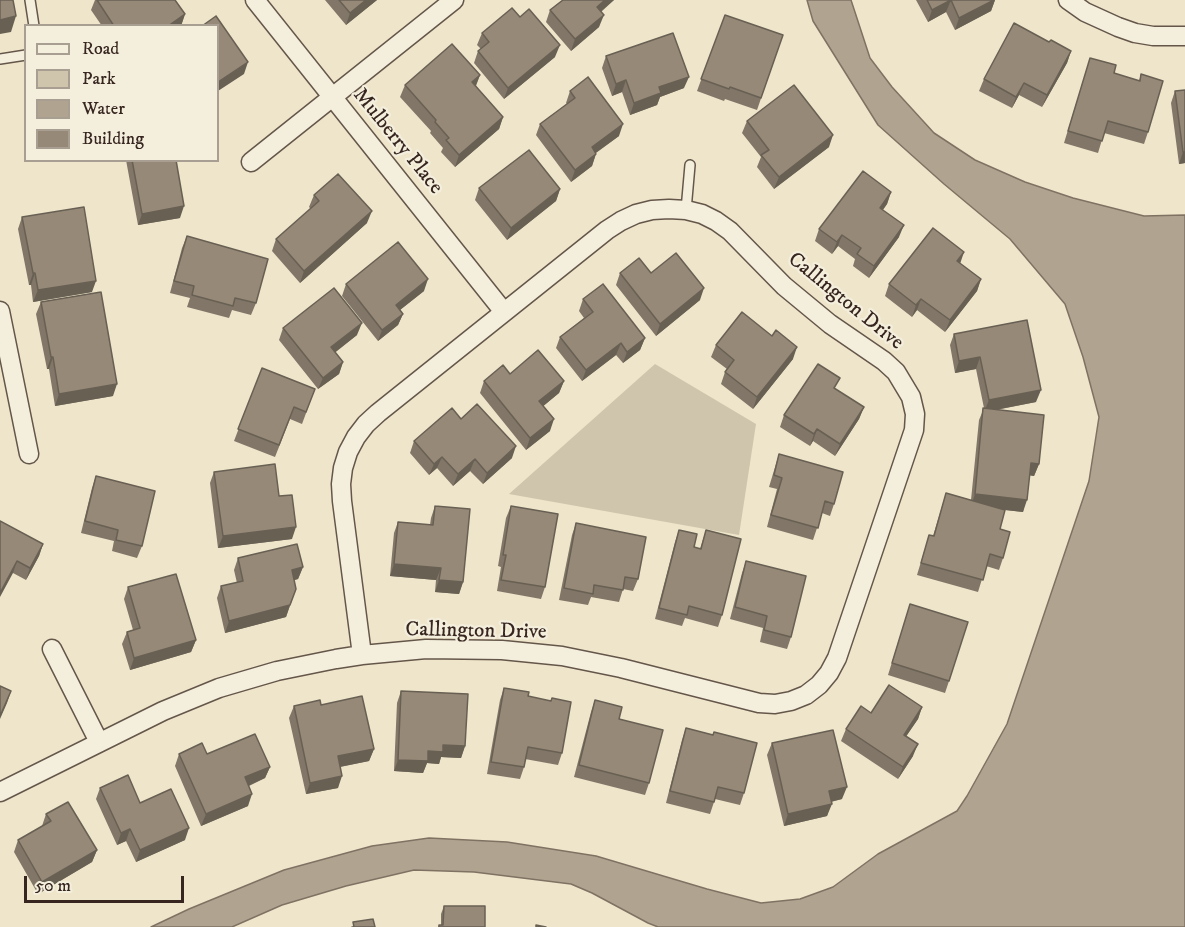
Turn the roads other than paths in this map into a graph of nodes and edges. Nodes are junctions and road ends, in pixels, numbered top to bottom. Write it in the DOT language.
graph roads {
  1 [pos="30,0"];
  2 [pos="255,0"];
  3 [pos="454,0"];
  4 [pos="1068,0"];
  5 [pos="34,24"];
  6 [pos="1185,36"];
  7 [pos="24,56"];
  8 [pos="0,59"];
  9 [pos="333,97"];
  10 [pos="251,162"];
  11 [pos="690,165"];
  12 [pos="686,210"];
  13 [pos="0,311"];
  14 [pos="504,312"];
  15 [pos="29,454"];
  16 [pos="52,649"];
  17 [pos="362,655"];
  18 [pos="99,742"];
  19 [pos="0,792"];
  1 -- 5 [label="lane"];
  2 -- 9 [label="street, Mulberry Place"];
  3 -- 9 [label="street"];
  4 -- 6 [label="street"];
  7 -- 8 [label="lane"];
  9 -- 10 [label="street"];
  9 -- 14 [label="street, Mulberry Place"];
  11 -- 12 [label="lane"];
  12 -- 14 [label="street, Callington Drive"];
  12 -- 17 [label="street, Callington Drive"];
  13 -- 15 [label="street"];
  14 -- 17 [label="street, Callington Drive"];
  16 -- 18 [label="street"];
  17 -- 18 [label="street, Callington Drive"];
  18 -- 19 [label="street, Callington Drive"];
}
